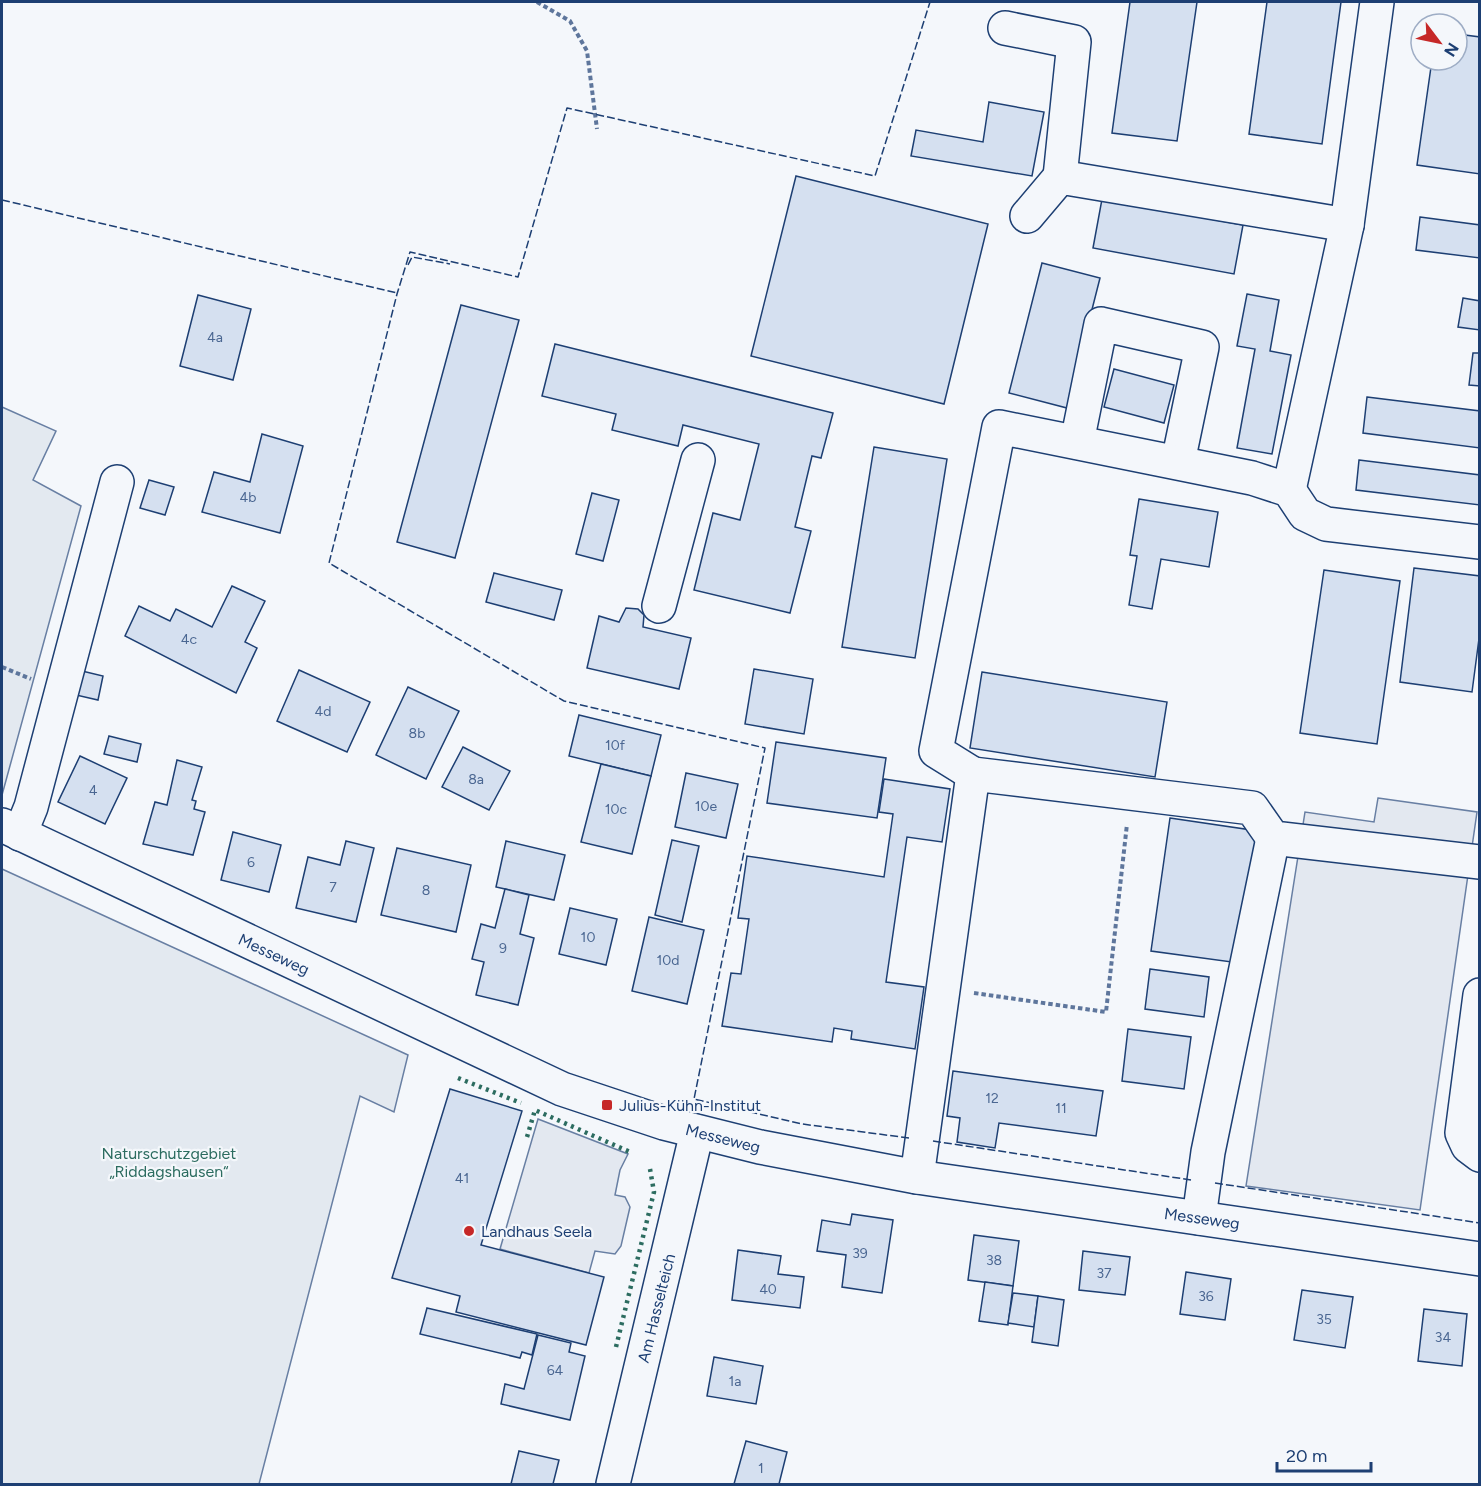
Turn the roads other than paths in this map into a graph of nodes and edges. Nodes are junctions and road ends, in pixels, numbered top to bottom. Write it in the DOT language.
graph roads {
  1 [pos="1377,2"];
  2 [pos="1005,28"];
  3 [pos="1060,177"];
  4 [pos="1027,216"];
  5 [pos="1347,225"];
  6 [pos="1077,442"];
  7 [pos="698,460"];
  8 [pos="1178,462"];
  9 [pos="117,482"];
  10 [pos="1289,490"];
  11 [pos="1479,542"];
  12 [pos="659,606"];
  13 [pos="973,774"];
  14 [pos="11,829"];
  15 [pos="1273,838"];
  16 [pos="1479,862"];
  17 [pos="1479,994"];
  18 [pos="697,1132"];
  19 [pos="1479,1155"];
  20 [pos="917,1177"];
  21 [pos="1199,1218"];
  22 [pos="1479,1259"];
  23 [pos="613,1485"];
  1 -- 5 [label="main road"];
  2 -- 3 [label="main road"];
  3 -- 4 [label="main road"];
  3 -- 5 [label="main road"];
  5 -- 10 [label="main road"];
  6 -- 8 [label="main road"];
  6 -- 8 [label="main road"];
  6 -- 13 [label="main road"];
  7 -- 12 [label="main road"];
  8 -- 10 [label="main road"];
  9 -- 14 [label="main road, Messeweg"];
  10 -- 11 [label="main road"];
  13 -- 15 [label="main road"];
  13 -- 20 [label="main road"];
  14 -- 18 [label="main road, Messeweg"];
  15 -- 16 [label="main road"];
  15 -- 21 [label="main road"];
  17 -- 19 [label="main road"];
  18 -- 20 [label="main road, Messeweg"];
  18 -- 23 [label="main road, Am Hasselteich"];
  20 -- 21 [label="main road, Messeweg"];
  21 -- 22 [label="main road, Messeweg"];
}
